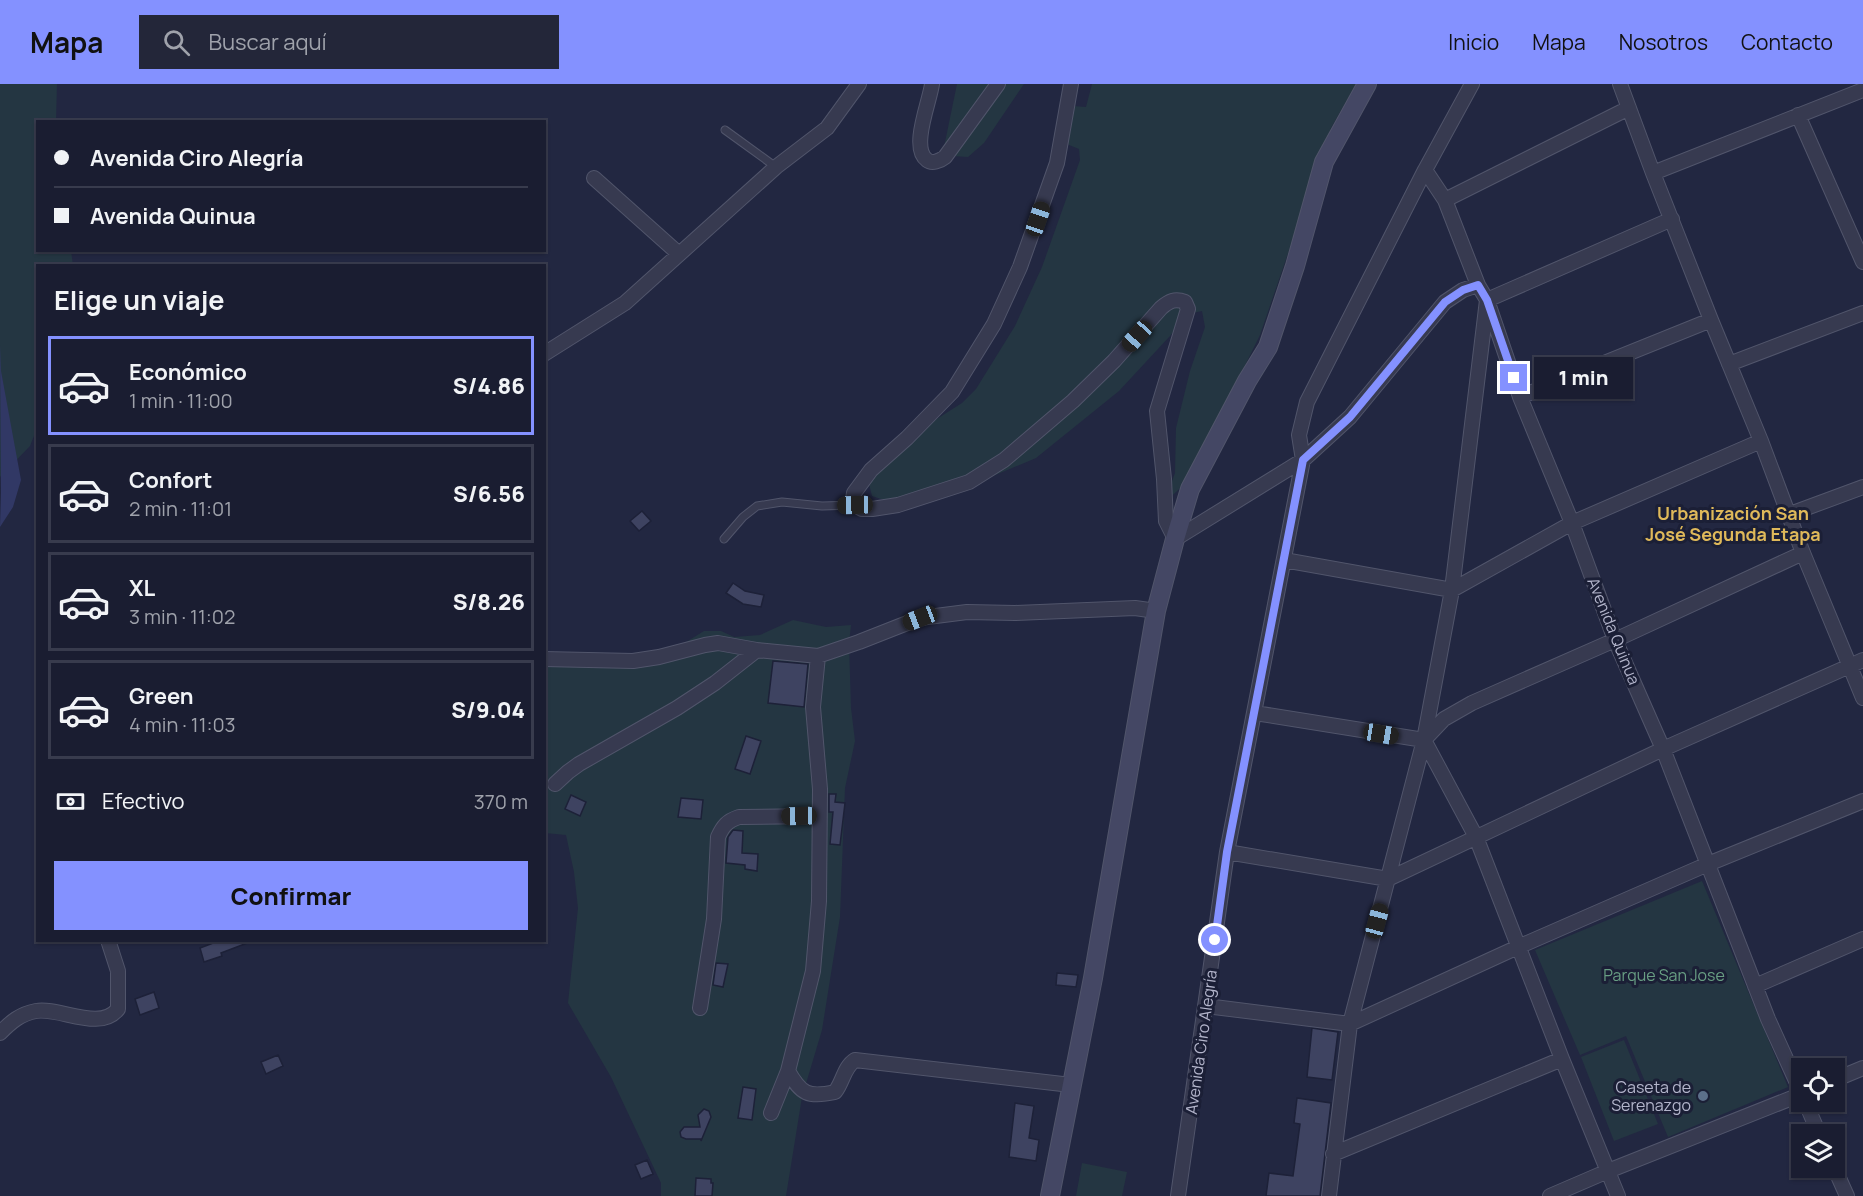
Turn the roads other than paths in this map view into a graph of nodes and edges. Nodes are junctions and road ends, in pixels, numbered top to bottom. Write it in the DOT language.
graph roads {
  1 [pos="859,84"];
  2 [pos="932,84"];
  3 [pos="998,84"];
  4 [pos="1071,84"];
  5 [pos="1367,84"];
  6 [pos="1472,84"];
  7 [pos="1622,85"];
  8 [pos="1863,90"];
  9 [pos="1629,108"];
  10 [pos="1798,115"];
  11 [pos="725,130"];
  12 [pos="776,167"];
  13 [pos="1425,170"];
  14 [pos="1653,173"];
  15 [pos="594,178"];
  16 [pos="1445,200"];
  17 [pos="1672,219"];
  18 [pos="679,254"];
  19 [pos="1863,262"];
  20 [pos="1478,285"];
  21 [pos="1487,300"];
  22 [pos="1863,313"];
  23 [pos="1711,320"];
  24 [pos="546,353"];
  25 [pos="1729,364"];
  26 [pos="1520,397"];
  27 [pos="1761,441"];
  28 [pos="1303,460"];
  29 [pos="1863,487"];
  30 [pos="855,505"];
  31 [pos="1790,514"];
  32 [pos="1572,523"];
  33 [pos="724,539"];
  34 [pos="1175,539"];
  35 [pos="1803,552"];
  36 [pos="1284,560"];
  37 [pos="1452,590"];
  38 [pos="1156,611"];
  39 [pos="1615,640"];
  40 [pos="757,650"];
  41 [pos="818,656"];
  42 [pos="546,659"];
  43 [pos="1857,663"];
  44 [pos="1863,698"];
  45 [pos="1255,714"];
  46 [pos="1424,740"];
  47 [pos="1663,749"];
  48 [pos="555,784"];
  49 [pos="1863,801"];
  50 [pos="819,816"];
  51 [pos="1476,837"];
  52 [pos="1227,852"];
  53 [pos="1708,864"];
  54 [pos="1388,879"];
  55 [pos="1863,939"];
  56 [pos="109,942"];
  57 [pos="1518,947"];
  58 [pos="1755,986"];
  59 [pos="1206,1006"];
  60 [pos="700,1008"];
  61 [pos="1350,1024"];
  62 [pos="0,1033"];
  63 [pos="1562,1059"];
  64 [pos="1863,1068"];
  65 [pos="1791,1069"];
  66 [pos="788,1071"];
  67 [pos="1845,1075"];
  68 [pos="1071,1085"];
  69 [pos="1791,1098"];
  70 [pos="771,1113"];
  71 [pos="1333,1154"];
  72 [pos="1608,1171"];
  73 [pos="1839,1178"];
  74 [pos="1050,1196"];
  75 [pos="1178,1196"];
  76 [pos="1329,1196"];
  77 [pos="1550,1196"];
  78 [pos="1618,1196"];
  79 [pos="1847,1196"];
  1 -- 12 [label="street"];
  2 -- 3 [label="street"];
  4 -- 30 [label="street"];
  5 -- 34 [label="street"];
  6 -- 13 [label="street, Avenida Ciro Alegría"];
  7 -- 9 [label="street"];
  8 -- 10 [label="street"];
  9 -- 14 [label="street"];
  9 -- 16 [label="street"];
  10 -- 14 [label="street"];
  10 -- 19 [label="street"];
  11 -- 12 [label="lane"];
  12 -- 18 [label="street"];
  13 -- 16 [label="street, Avenida Quinua"];
  13 -- 28 [label="street, Avenida Ciro Alegría"];
  14 -- 17 [label="street"];
  15 -- 18 [label="street"];
  16 -- 20 [label="street, Avenida Quinua"];
  17 -- 21 [label="street"];
  17 -- 23 [label="street"];
  18 -- 24 [label="street"];
  20 -- 21 [label="street, Avenida Quinua"];
  20 -- 28 [label="street"];
  21 -- 26 [label="street, Avenida Quinua"];
  21 -- 37 [label="street"];
  22 -- 25 [label="street"];
  23 -- 25 [label="street"];
  23 -- 26 [label="street"];
  25 -- 27 [label="street"];
  26 -- 32 [label="street, Avenida Quinua"];
  27 -- 31 [label="street"];
  27 -- 32 [label="street"];
  28 -- 34 [label="street"];
  28 -- 36 [label="street, Avenida Ciro Alegría"];
  29 -- 31 [label="street"];
  30 -- 33 [label="lane"];
  30 -- 34 [label="street"];
  31 -- 35 [label="street"];
  32 -- 37 [label="street"];
  32 -- 39 [label="street, Avenida Quinua"];
  34 -- 38 [label="street"];
  35 -- 39 [label="street"];
  35 -- 43 [label="street"];
  36 -- 37 [label="street"];
  36 -- 45 [label="street, Avenida Ciro Alegría"];
  37 -- 46 [label="street"];
  38 -- 41 [label="street"];
  38 -- 68 [label="street"];
  39 -- 46 [label="street"];
  39 -- 47 [label="street, Avenida Quinua"];
  40 -- 41 [label="street"];
  40 -- 42 [label="street"];
  40 -- 48 [label="street"];
  41 -- 50 [label="street"];
  43 -- 44 [label="street"];
  43 -- 47 [label="street"];
  45 -- 46 [label="street"];
  45 -- 52 [label="street, Avenida Ciro Alegría"];
  46 -- 51 [label="street"];
  46 -- 54 [label="street"];
  47 -- 51 [label="street"];
  47 -- 53 [label="street, Avenida Quinua"];
  49 -- 53 [label="street"];
  50 -- 60 [label="street"];
  50 -- 66 [label="street"];
  51 -- 54 [label="street"];
  51 -- 57 [label="street"];
  52 -- 54 [label="street"];
  52 -- 59 [label="street, Avenida Ciro Alegría"];
  53 -- 57 [label="street"];
  53 -- 58 [label="street, Avenida Quinua"];
  54 -- 61 [label="street"];
  55 -- 58 [label="street"];
  56 -- 62 [label="street"];
  57 -- 61 [label="street"];
  57 -- 63 [label="street"];
  58 -- 65 [label="street, Avenida Quinua"];
  59 -- 61 [label="street"];
  59 -- 75 [label="street, Avenida Ciro Alegría"];
  61 -- 71 [label="street"];
  63 -- 71 [label="street"];
  63 -- 72 [label="street"];
  64 -- 67 [label="street"];
  66 -- 68 [label="street"];
  66 -- 70 [label="street"];
  68 -- 74 [label="street"];
  69 -- 72 [label="street"];
  71 -- 76 [label="street"];
  72 -- 77 [label="street"];
  72 -- 78 [label="street"];
  73 -- 79 [label="street"];
}
